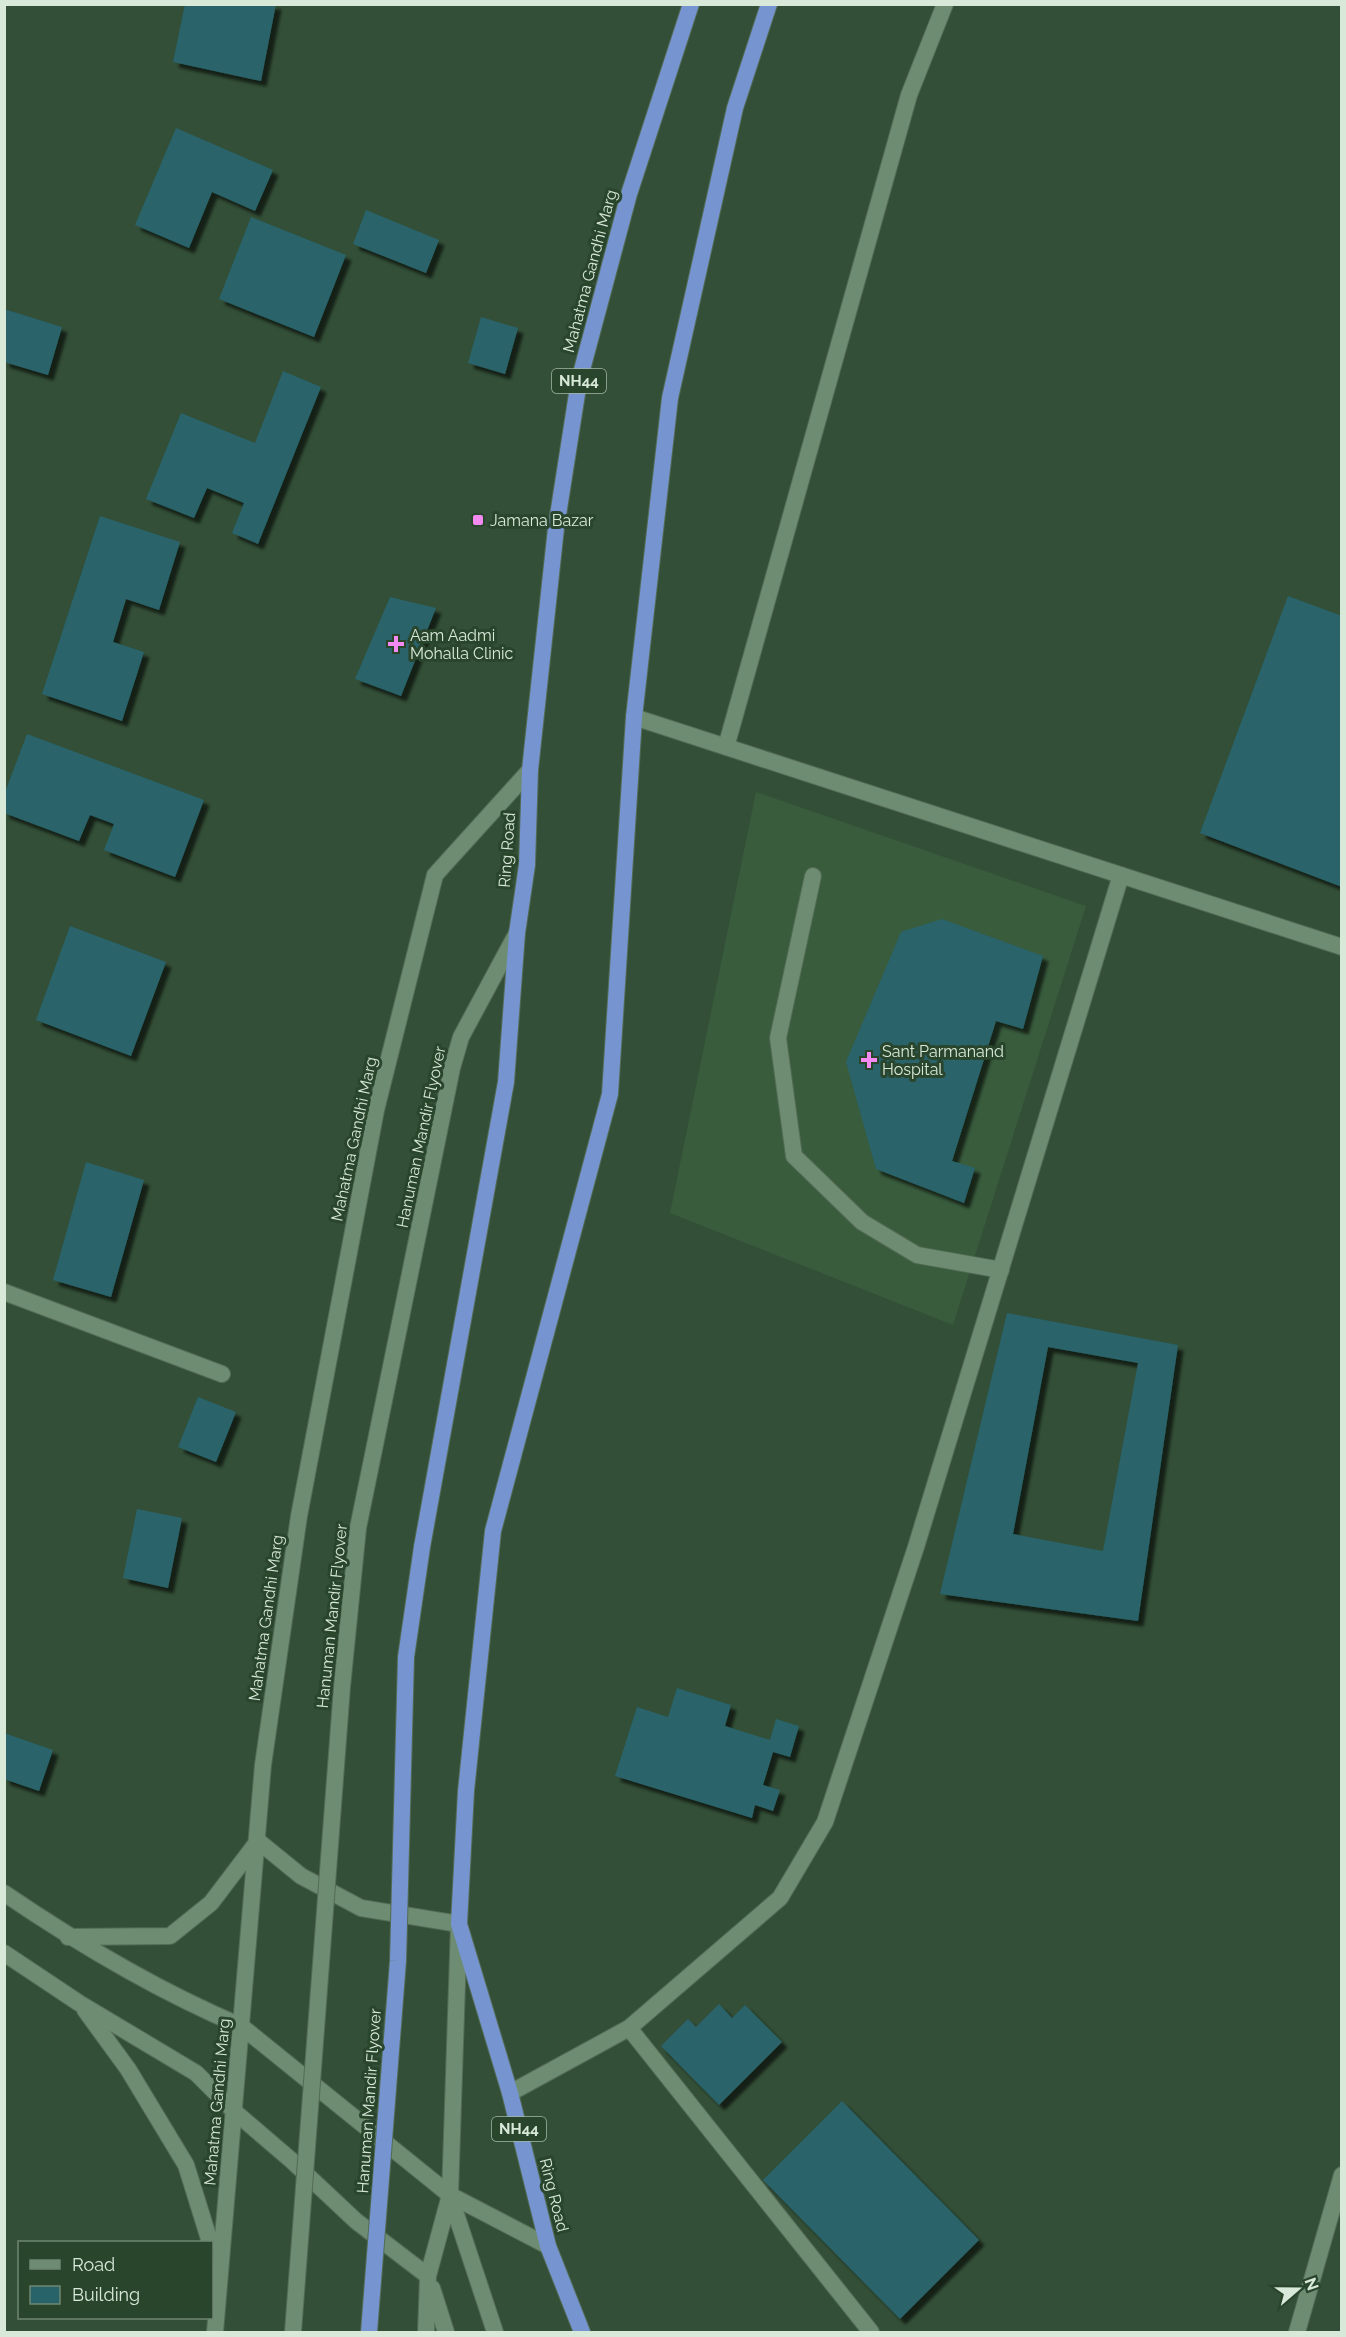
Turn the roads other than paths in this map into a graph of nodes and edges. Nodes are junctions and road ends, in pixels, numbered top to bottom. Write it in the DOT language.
graph roads {
  1 [pos="691,4"];
  2 [pos="769,4"];
  3 [pos="945,4"];
  4 [pos="634,717"];
  5 [pos="726,747"];
  6 [pos="530,770"];
  7 [pos="1121,875"];
  8 [pos="813,876"];
  9 [pos="517,933"];
  10 [pos="1341,947"];
  11 [pos="1000,1270"];
  12 [pos="4,1292"];
  13 [pos="222,1374"];
  14 [pos="258,1841"];
  15 [pos="4,1893"];
  16 [pos="459,1924"];
  17 [pos="68,1937"];
  18 [pos="4,1953"];
  19 [pos="79,2003"];
  20 [pos="241,2026"];
  21 [pos="629,2028"];
  22 [pos="510,2093"];
  23 [pos="235,2112"];
  24 [pos="1341,2175"];
  25 [pos="450,2195"];
  26 [pos="210,2241"];
  27 [pos="548,2246"];
  28 [pos="213,2252"];
  29 [pos="219,2272"];
  30 [pos="428,2276"];
  31 [pos="215,2332"];
  32 [pos="293,2332"];
  33 [pos="369,2332"];
  34 [pos="426,2332"];
  35 [pos="446,2332"];
  36 [pos="495,2332"];
  37 [pos="582,2332"];
  38 [pos="871,2332"];
  39 [pos="1297,2332"];
  1 -- 6 [label="highway, Mahatma Gandhi Marg / NH44"];
  2 -- 4 [label="highway"];
  3 -- 5 [label="street"];
  4 -- 5 [label="street"];
  4 -- 16 [label="highway"];
  5 -- 7 [label="street"];
  6 -- 9 [label="highway, Ring Road"];
  6 -- 14 [label="street, Mahatma Gandhi Marg"];
  7 -- 10 [label="street"];
  7 -- 11 [label="street"];
  8 -- 11 [label="street"];
  9 -- 32 [label="street, Hanuman Mandir Flyover, bridge"];
  9 -- 33 [label="highway, Hanuman Mandir Flyover, bridge"];
  11 -- 21 [label="street"];
  12 -- 13 [label="street"];
  14 -- 16 [label="street"];
  14 -- 17 [label="street"];
  14 -- 20 [label="street, Mahatma Gandhi Marg"];
  15 -- 17 [label="street"];
  16 -- 22 [label="highway, Ring Road / NH44"];
  16 -- 25 [label="street"];
  17 -- 20 [label="street"];
  18 -- 19 [label="street"];
  19 -- 23 [label="street"];
  19 -- 26 [label="street"];
  20 -- 23 [label="street, Mahatma Gandhi Marg"];
  20 -- 25 [label="street"];
  21 -- 22 [label="street"];
  21 -- 38 [label="street"];
  22 -- 27 [label="highway, Ring Road / NH44"];
  23 -- 29 [label="street, Mahatma Gandhi Marg"];
  23 -- 30 [label="street"];
  24 -- 39 [label="street"];
  25 -- 27 [label="street"];
  25 -- 30 [label="street"];
  25 -- 36 [label="street"];
  27 -- 37 [label="highway, Ring Road / NH44"];
  28 -- 29 [label="street"];
  29 -- 31 [label="street, Mahatma Gandhi Marg"];
  30 -- 34 [label="street"];
  30 -- 35 [label="street"];
}
